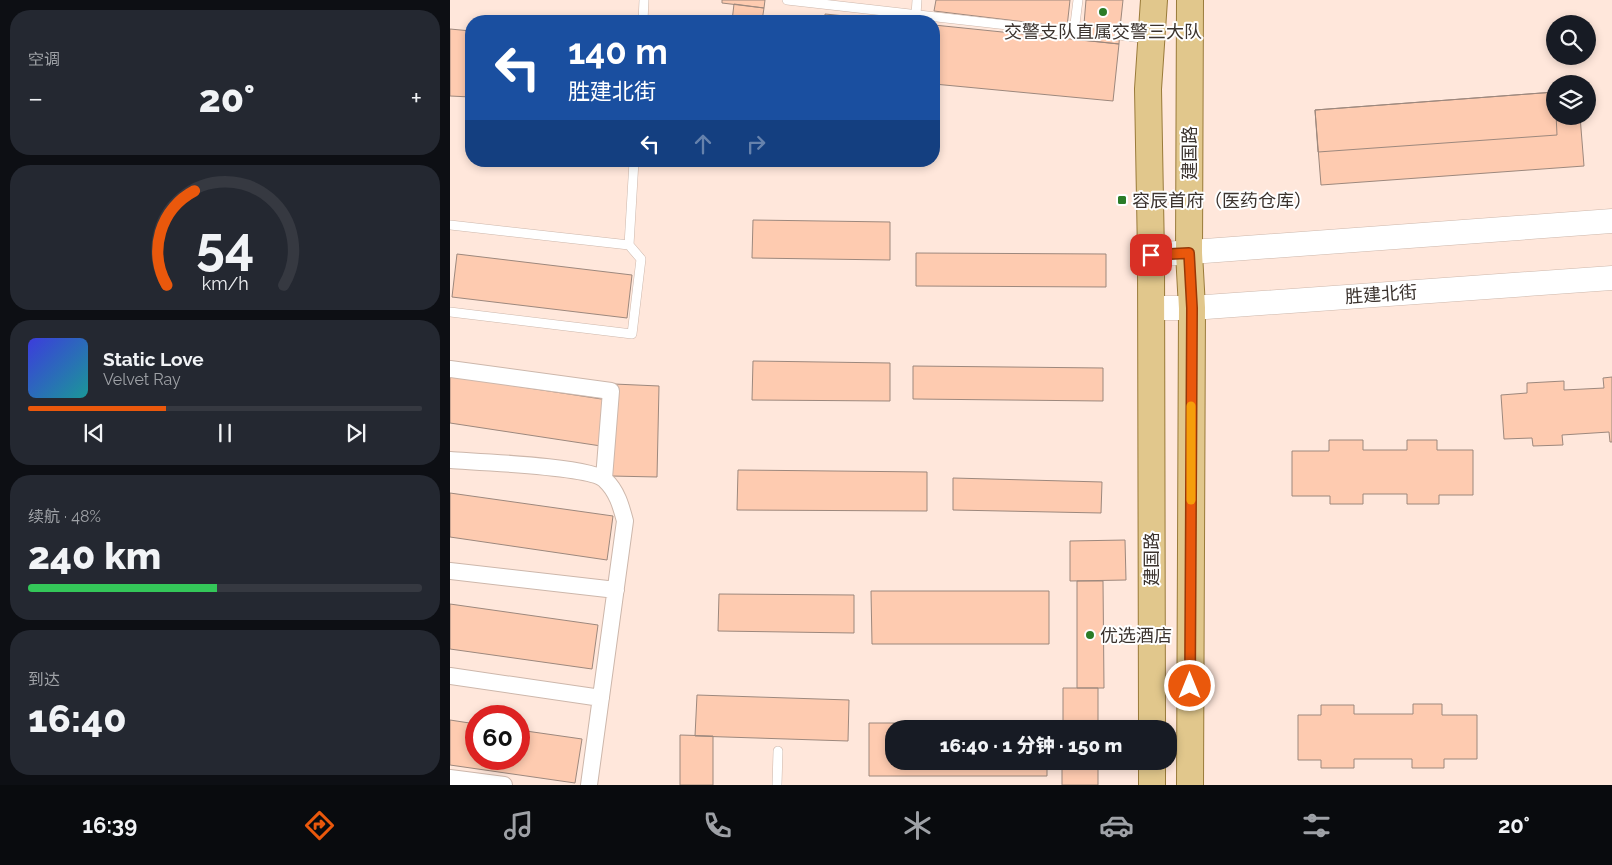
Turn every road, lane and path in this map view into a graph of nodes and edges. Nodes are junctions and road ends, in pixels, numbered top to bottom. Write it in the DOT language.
graph roads {
  1 [pos="644,0"];
  2 [pos="787,0"];
  3 [pos="917,0"];
  4 [pos="1078,0"];
  5 [pos="1154,0"];
  6 [pos="1190,0"];
  7 [pos="916,14"];
  8 [pos="643,15"];
  9 [pos="925,15"];
  10 [pos="940,17"];
  11 [pos="1120,36"];
  12 [pos="1152,39"];
  13 [pos="634,167"];
  14 [pos="1612,221"];
  15 [pos="450,225"];
  16 [pos="629,245"];
  17 [pos="1189,253"];
  18 [pos="1151,255"];
  19 [pos="1612,278"];
  20 [pos="1151,308"];
  21 [pos="1192,308"];
  22 [pos="450,312"];
  23 [pos="450,369"];
  24 [pos="450,460"];
  25 [pos="604,478"];
  26 [pos="450,571"];
  27 [pos="616,590"];
  28 [pos="450,676"];
  29 [pos="601,698"];
  30 [pos="1152,720"];
  31 [pos="778,751"];
  32 [pos="1152,770"];
  33 [pos="450,778"];
  34 [pos="504,785"];
  35 [pos="589,785"];
  36 [pos="777,785"];
  37 [pos="1152,785"];
  38 [pos="1190,785"];
  1 -- 8 [label="lane"];
  2 -- 7 [label="lane"];
  3 -- 7 [label="lane"];
  4 -- 10 [label="lane"];
  5 -- 12 [label="main road, 建国路"];
  6 -- 17 [label="main road, 建国路"];
  7 -- 9 [label="lane"];
  11 -- 12 [label="lane"];
  12 -- 18 [label="main road, 建国路"];
  13 -- 16 [label="lane"];
  14 -- 17 [label="main road"];
  15 -- 16 [label="lane"];
  16 -- 22 [label="lane"];
  17 -- 18 [label="main road"];
  17 -- 21 [label="main road, 建国路"];
  18 -- 20 [label="main road, 建国路"];
  19 -- 21 [label="main road, 胜建北街"];
  20 -- 21 [label="main road, 胜建北街"];
  20 -- 30 [label="main road, 建国路"];
  21 -- 38 [label="main road, 建国路"];
  23 -- 25 [label="street"];
  24 -- 25 [label="street"];
  25 -- 27 [label="street"];
  26 -- 27 [label="street"];
  27 -- 29 [label="street"];
  28 -- 29 [label="street"];
  29 -- 35 [label="street"];
  31 -- 36 [label="lane"];
  32 -- 37 [label="main road"];
  33 -- 34 [label="street"];
}
